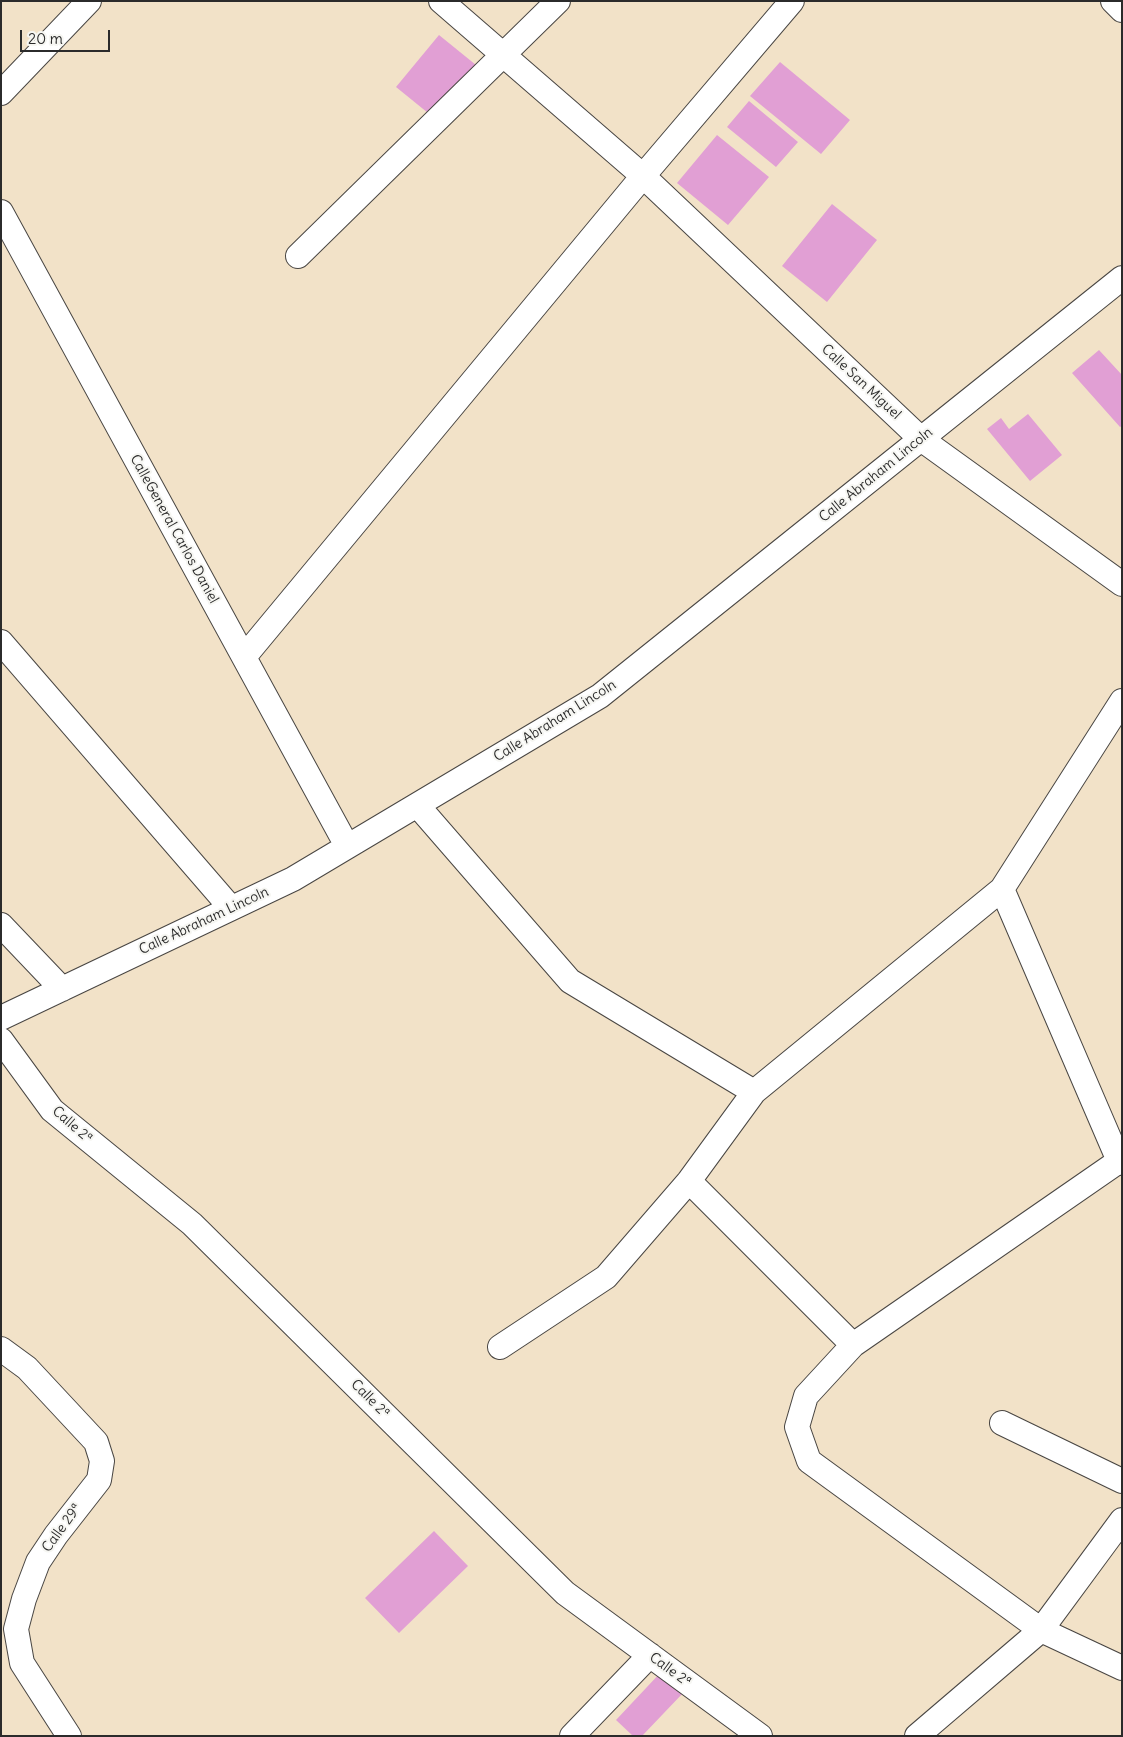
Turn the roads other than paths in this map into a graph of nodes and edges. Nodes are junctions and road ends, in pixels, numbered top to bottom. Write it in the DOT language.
graph roads {
  1 [pos="89,1"];
  2 [pos="441,1"];
  3 [pos="558,1"];
  4 [pos="792,1"];
  5 [pos="1113,1"];
  6 [pos="1122,10"];
  7 [pos="502,55"];
  8 [pos="1,93"];
  9 [pos="643,176"];
  10 [pos="1,212"];
  11 [pos="298,256"];
  12 [pos="1122,278"];
  13 [pos="921,439"];
  14 [pos="1122,584"];
  15 [pos="1,642"];
  16 [pos="244,657"];
  17 [pos="1122,701"];
  18 [pos="418,806"];
  19 [pos="347,846"];
  20 [pos="1002,889"];
  21 [pos="231,908"];
  22 [pos="1,925"];
  23 [pos="62,989"];
  24 [pos="1,1018"];
  25 [pos="1,1040"];
  26 [pos="754,1092"];
  27 [pos="1121,1162"];
  28 [pos="689,1181"];
  29 [pos="853,1345"];
  30 [pos="500,1347"];
  31 [pos="1,1349"];
  32 [pos="1002,1423"];
  33 [pos="1122,1481"];
  34 [pos="1122,1520"];
  35 [pos="1041,1630"];
  36 [pos="650,1655"];
  37 [pos="1122,1668"];
  38 [pos="68,1736"];
  39 [pos="572,1736"];
  40 [pos="760,1736"];
  41 [pos="917,1736"];
  1 -- 8 [label="street"];
  2 -- 7 [label="street, Calle San Miguel"];
  3 -- 7 [label="street"];
  4 -- 9 [label="street"];
  5 -- 6 [label="street"];
  7 -- 9 [label="street, Calle San Miguel"];
  7 -- 11 [label="street"];
  9 -- 13 [label="street, Calle San Miguel"];
  9 -- 16 [label="street"];
  10 -- 16 [label="street, CalleGeneral Carlos Daniel"];
  12 -- 13 [label="street, Calle Abraham Lincoln"];
  13 -- 14 [label="street, Calle San Miguel"];
  13 -- 18 [label="street, Calle Abraham Lincoln"];
  15 -- 21 [label="street"];
  16 -- 19 [label="street, CalleGeneral Carlos Daniel"];
  17 -- 20 [label="street"];
  18 -- 19 [label="street, Calle Abraham Lincoln"];
  18 -- 26 [label="street"];
  19 -- 21 [label="street, Calle Abraham Lincoln"];
  20 -- 26 [label="street"];
  20 -- 27 [label="street"];
  21 -- 23 [label="street, Calle Abraham Lincoln"];
  22 -- 23 [label="street"];
  23 -- 24 [label="street, Calle Abraham Lincoln"];
  25 -- 36 [label="street, Calle 2ª"];
  26 -- 28 [label="street"];
  27 -- 29 [label="street"];
  28 -- 29 [label="street"];
  28 -- 30 [label="street"];
  29 -- 35 [label="street"];
  31 -- 38 [label="street, Calle 29ª"];
  32 -- 33 [label="street"];
  34 -- 35 [label="street"];
  35 -- 37 [label="street"];
  35 -- 41 [label="street"];
  36 -- 39 [label="street"];
  36 -- 40 [label="street, Calle 2ª"];
}
